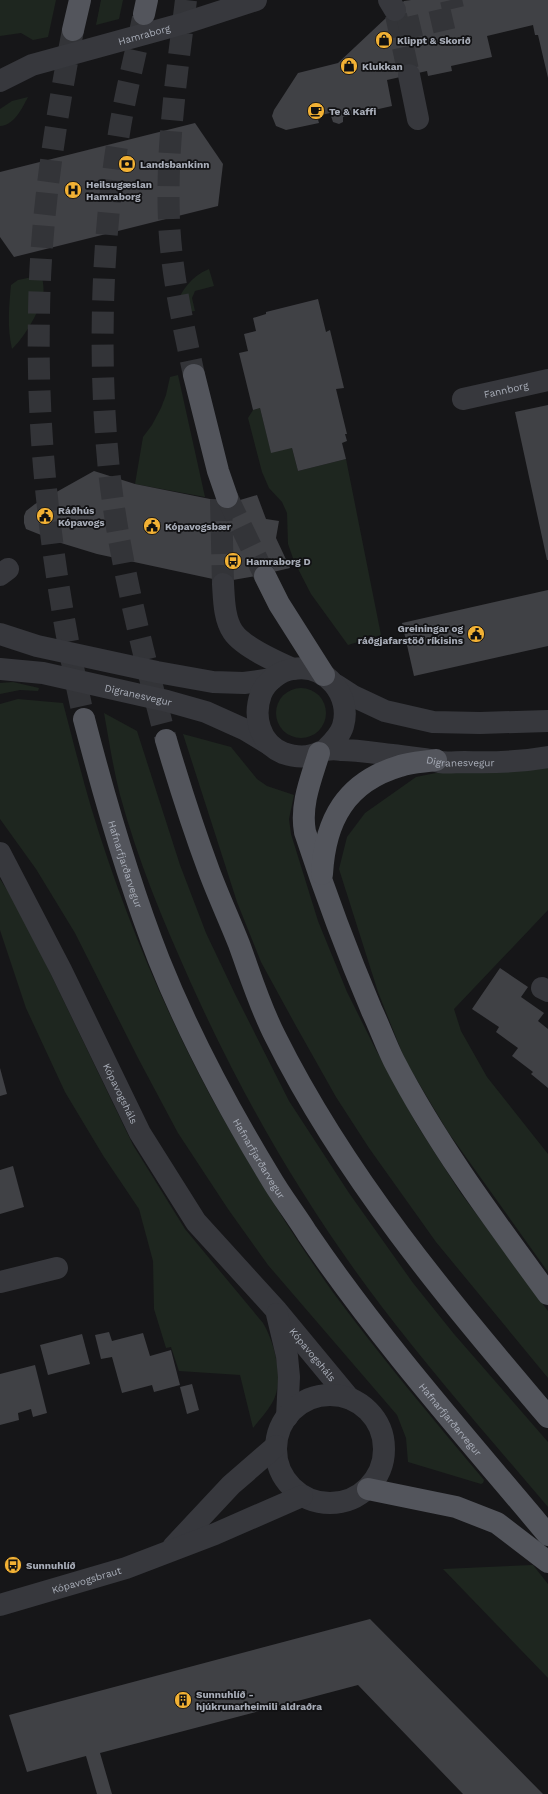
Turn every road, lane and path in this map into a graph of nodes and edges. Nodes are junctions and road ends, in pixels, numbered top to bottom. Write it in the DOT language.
graph roads {
  1 [pos="80,0"];
  2 [pos="256,0"];
  3 [pos="73,30"];
  4 [pos="0,64"];
  5 [pos="32,65"];
  6 [pos="409,75"];
  7 [pos="0,81"];
  8 [pos="418,119"];
  9 [pos="194,375"];
  10 [pos="548,380"];
  11 [pos="463,399"];
  12 [pos="224,498"];
  13 [pos="265,576"];
  14 [pos="223,584"];
  15 [pos="0,634"];
  16 [pos="0,669"];
  17 [pos="293,669"];
  18 [pos="272,679"];
  19 [pos="330,680"];
  20 [pos="84,718"];
  21 [pos="548,721"];
  22 [pos="166,740"];
  23 [pos="270,744"];
  24 [pos="322,751"];
  25 [pos="548,757"];
  26 [pos="436,760"];
  27 [pos="0,853"];
  28 [pos="322,883"];
  29 [pos="57,1268"];
  30 [pos="0,1282"];
  31 [pos="548,1294"];
  32 [pos="277,1311"];
  33 [pos="349,1398"];
  34 [pos="286,1417"];
  35 [pos="548,1417"];
  36 [pos="276,1446"];
  37 [pos="368,1489"];
  38 [pos="302,1496"];
  39 [pos="548,1535"];
  40 [pos="171,1550"];
  41 [pos="548,1562"];
  42 [pos="0,1605"];
  1 -- 3 [label="main road"];
  2 -- 5 [label="street, Hamraborg"];
  4 -- 5 [label="street, Hamraborg"];
  5 -- 7 [label="street, Hamraborg"];
  6 -- 8 [label="street"];
  9 -- 12 [label="main road"];
  10 -- 11 [label="street, Fannborg"];
  13 -- 19 [label="main road"];
  14 -- 17 [label="street"];
  15 -- 18 [label="street"];
  16 -- 23 [label="street, Digranesvegur"];
  17 -- 18 [label="street"];
  17 -- 19 [label="street"];
  18 -- 23 [label="street"];
  19 -- 21 [label="street"];
  19 -- 24 [label="street"];
  20 -- 39 [label="main road, Hafnarfjarðarvegur"];
  22 -- 35 [label="main road"];
  23 -- 24 [label="street"];
  24 -- 26 [label="street, Digranesvegur"];
  24 -- 28 [label="main road"];
  25 -- 26 [label="street, Digranesvegur"];
  26 -- 28 [label="main road"];
  27 -- 32 [label="street, Kópavogsháls"];
  28 -- 31 [label="main road"];
  29 -- 30 [label="street"];
  32 -- 33 [label="street, Kópavogsháls"];
  32 -- 34 [label="street, Kópavogsháls"];
  33 -- 34 [label="street"];
  33 -- 37 [label="street"];
  34 -- 36 [label="street"];
  36 -- 38 [label="street"];
  36 -- 40 [label="street, Kópavogsbraut"];
  37 -- 38 [label="street"];
  37 -- 41 [label="main road"];
  38 -- 40 [label="street, Kópavogsbraut"];
  40 -- 42 [label="street, Kópavogsbraut"];
}
